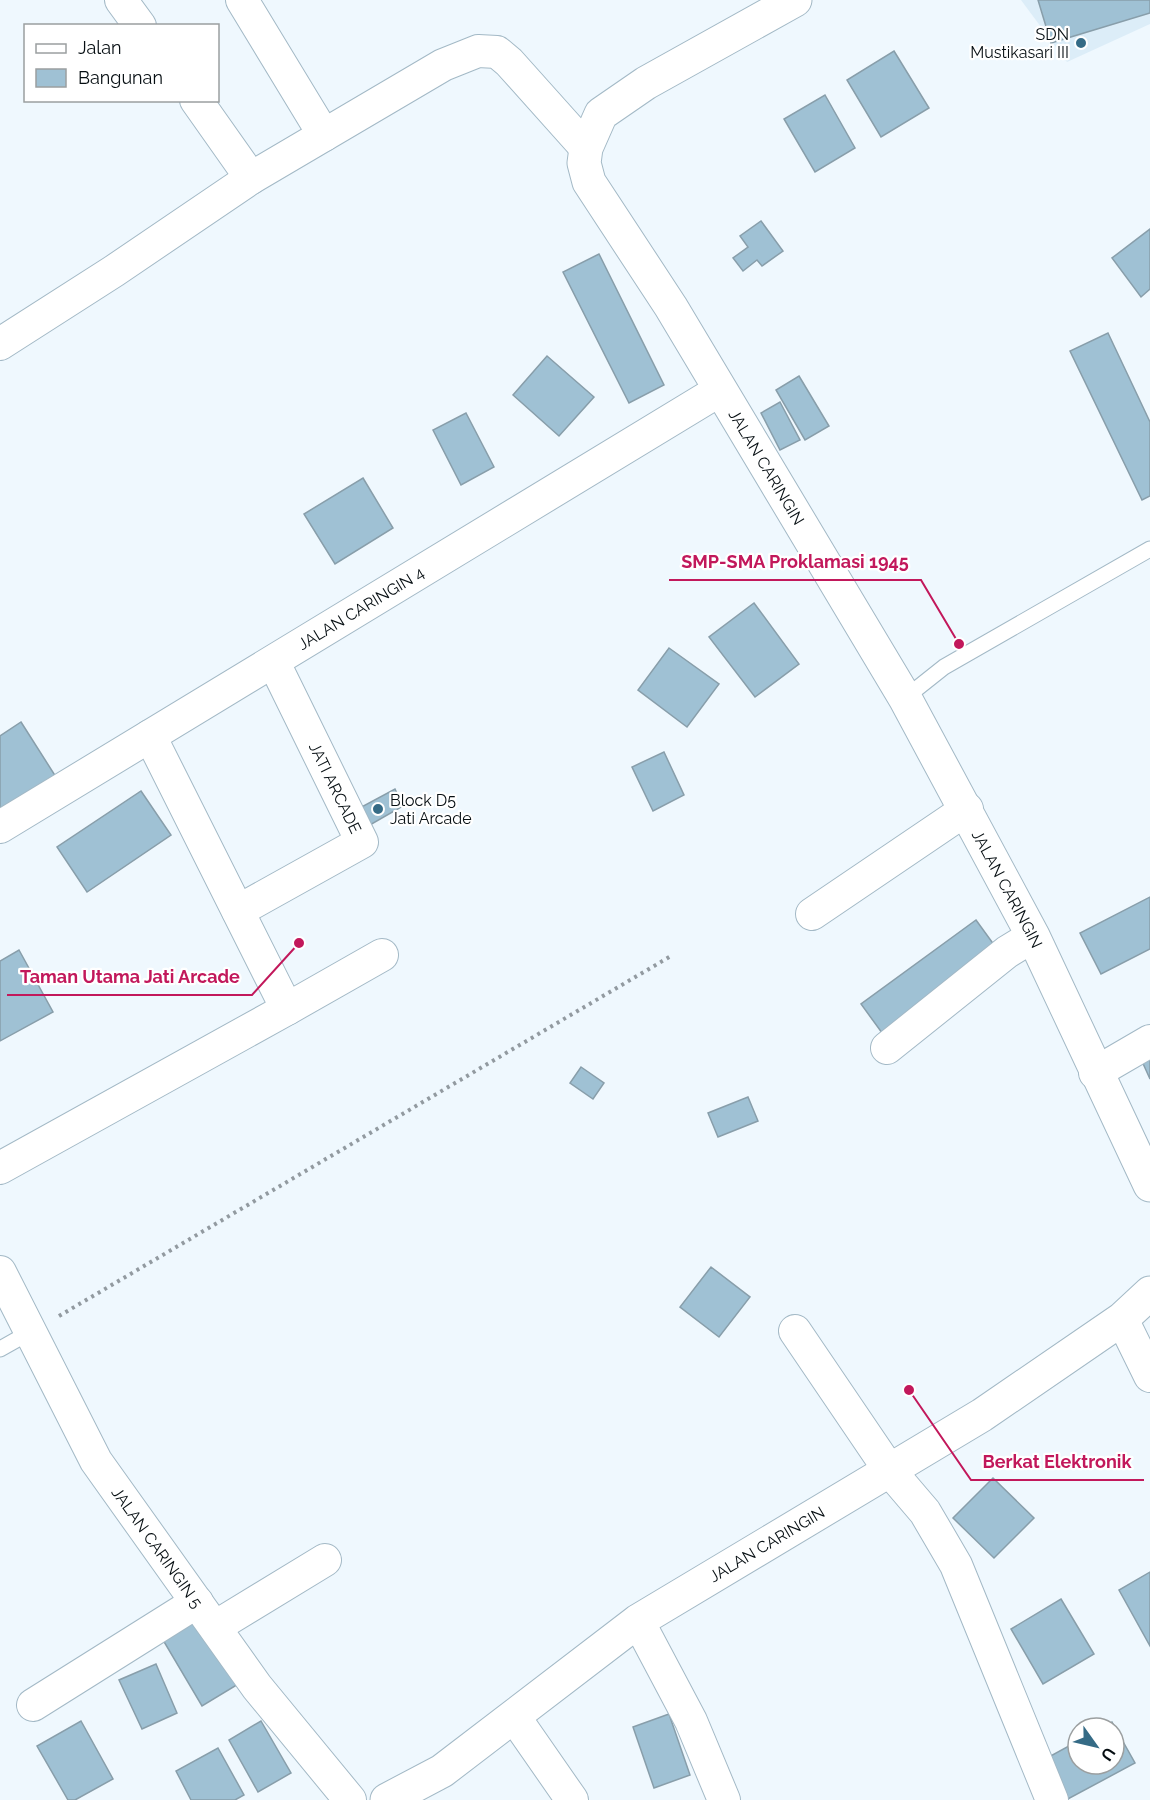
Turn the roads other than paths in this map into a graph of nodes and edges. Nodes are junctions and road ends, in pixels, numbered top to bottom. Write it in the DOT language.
graph roads {
  1 [pos="121,0"];
  2 [pos="242,0"];
  3 [pos="795,0"];
  4 [pos="139,24"];
  5 [pos="197,102"];
  6 [pos="324,135"];
  7 [pos="586,147"];
  8 [pos="251,177"];
  9 [pos="0,344"];
  10 [pos="720,390"];
  11 [pos="1150,549"];
  12 [pos="278,671"];
  13 [pos="905,698"];
  14 [pos="150,736"];
  15 [pos="967,809"];
  16 [pos="0,826"];
  17 [pos="238,911"];
  18 [pos="812,914"];
  19 [pos="1033,936"];
  20 [pos="382,955"];
  21 [pos="287,1009"];
  22 [pos="1150,1041"];
  23 [pos="887,1048"];
  24 [pos="1095,1073"];
  25 [pos="0,1168"];
  26 [pos="1150,1185"];
  27 [pos="0,1272"];
  28 [pos="1150,1293"];
  29 [pos="1122,1319"];
  30 [pos="32,1331"];
  31 [pos="795,1331"];
  32 [pos="0,1349"];
  33 [pos="1150,1376"];
  34 [pos="890,1471"];
  35 [pos="326,1560"];
  36 [pos="197,1602"];
  37 [pos="638,1621"];
  38 [pos="215,1627"];
  39 [pos="33,1705"];
  40 [pos="515,1718"];
  41 [pos="350,1800"];
  42 [pos="387,1800"];
  43 [pos="572,1800"];
  44 [pos="724,1800"];
  45 [pos="1052,1800"];
  1 -- 4 [label="street"];
  2 -- 6 [label="street"];
  3 -- 7 [label="street"];
  5 -- 8 [label="street"];
  6 -- 7 [label="street"];
  6 -- 8 [label="street"];
  7 -- 10 [label="street, JALAN CARINGIN"];
  8 -- 9 [label="street"];
  10 -- 13 [label="street, JALAN CARINGIN"];
  10 -- 14 [label="street, JALAN CARINGIN 4"];
  11 -- 13 [label="lane"];
  12 -- 17 [label="street, JATI ARCADE"];
  13 -- 15 [label="street, JALAN CARINGIN"];
  14 -- 16 [label="street, JALAN CARINGIN 4"];
  14 -- 17 [label="street"];
  15 -- 18 [label="street"];
  15 -- 19 [label="street, JALAN CARINGIN"];
  17 -- 21 [label="street"];
  19 -- 23 [label="street"];
  19 -- 24 [label="street, JALAN CARINGIN"];
  20 -- 21 [label="street"];
  21 -- 25 [label="street"];
  22 -- 24 [label="street"];
  24 -- 26 [label="street, JALAN CARINGIN"];
  27 -- 30 [label="street, JALAN CARINGIN 5"];
  28 -- 29 [label="street, JALAN CARINGIN"];
  29 -- 33 [label="street"];
  29 -- 34 [label="street, JALAN CARINGIN"];
  30 -- 32 [label="lane"];
  30 -- 36 [label="street, JALAN CARINGIN 5"];
  31 -- 34 [label="street"];
  34 -- 37 [label="street, JALAN CARINGIN"];
  34 -- 45 [label="street"];
  35 -- 38 [label="street"];
  36 -- 38 [label="street, JALAN CARINGIN 5"];
  36 -- 39 [label="street"];
  37 -- 40 [label="street, JALAN CARINGIN"];
  37 -- 44 [label="street"];
  38 -- 41 [label="street, JALAN CARINGIN 5"];
  40 -- 42 [label="street, JALAN CARINGIN"];
  40 -- 43 [label="street"];
}
